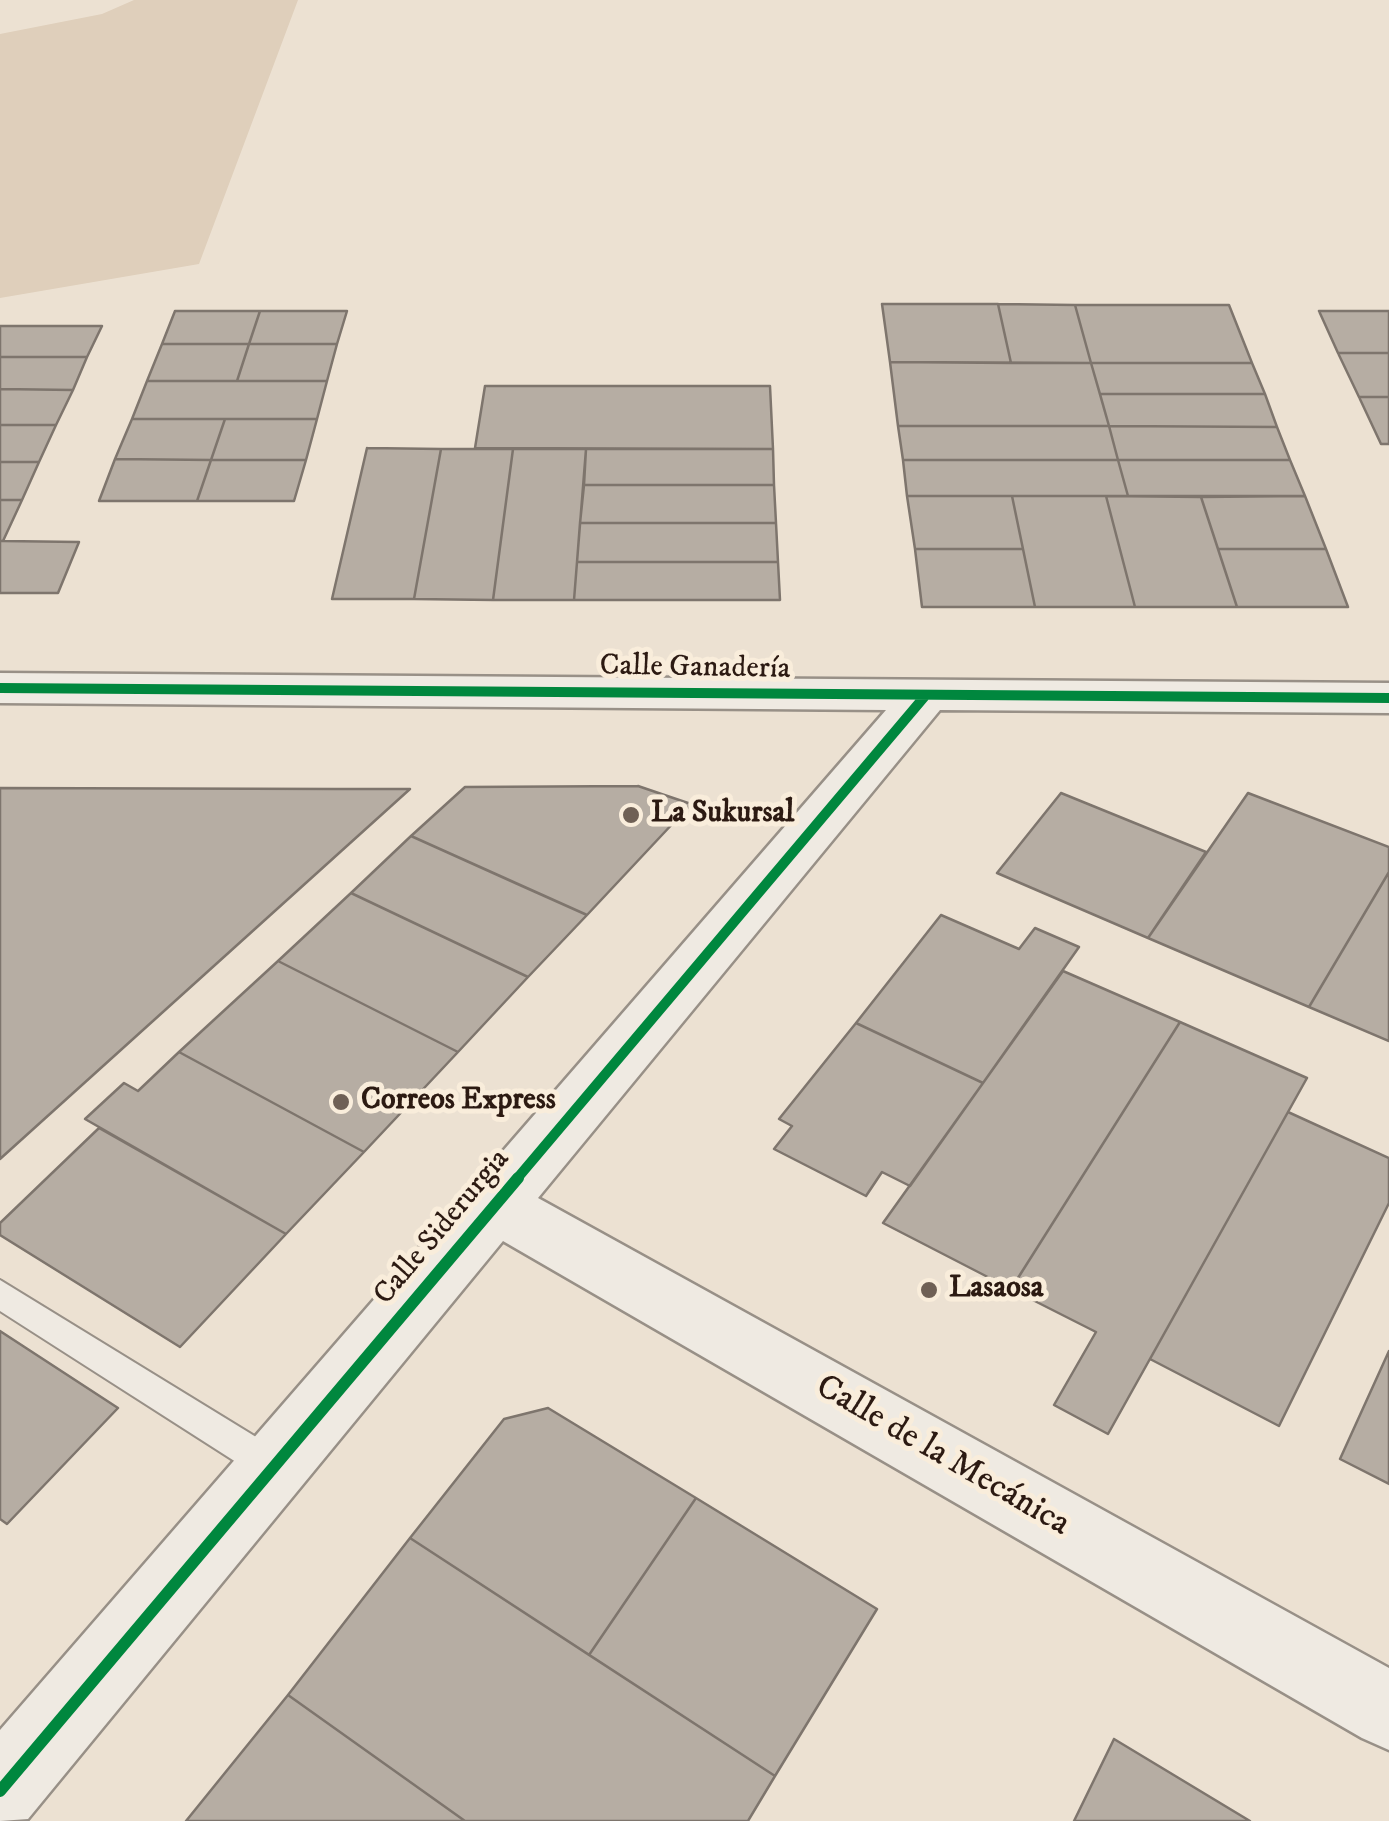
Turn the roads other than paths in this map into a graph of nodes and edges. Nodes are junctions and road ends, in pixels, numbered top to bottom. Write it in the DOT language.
graph roads {
  1 [pos="0,688"];
  2 [pos="925,696"];
  3 [pos="1389,698"];
  4 [pos="495,1205"];
  5 [pos="0,1294"];
  6 [pos="274,1467"];
  7 [pos="1389,1710"];
  8 [pos="0,1791"];
  1 -- 2 [label="street, Calle Ganadería"];
  2 -- 3 [label="street, Calle Ganadería"];
  2 -- 4 [label="street, Calle Siderurgia"];
  4 -- 6 [label="street, Calle Siderurgia"];
  4 -- 7 [label="street, Calle de la Mecánica"];
  5 -- 6 [label="lane"];
  6 -- 8 [label="street, Calle Siderurgia"];
}
